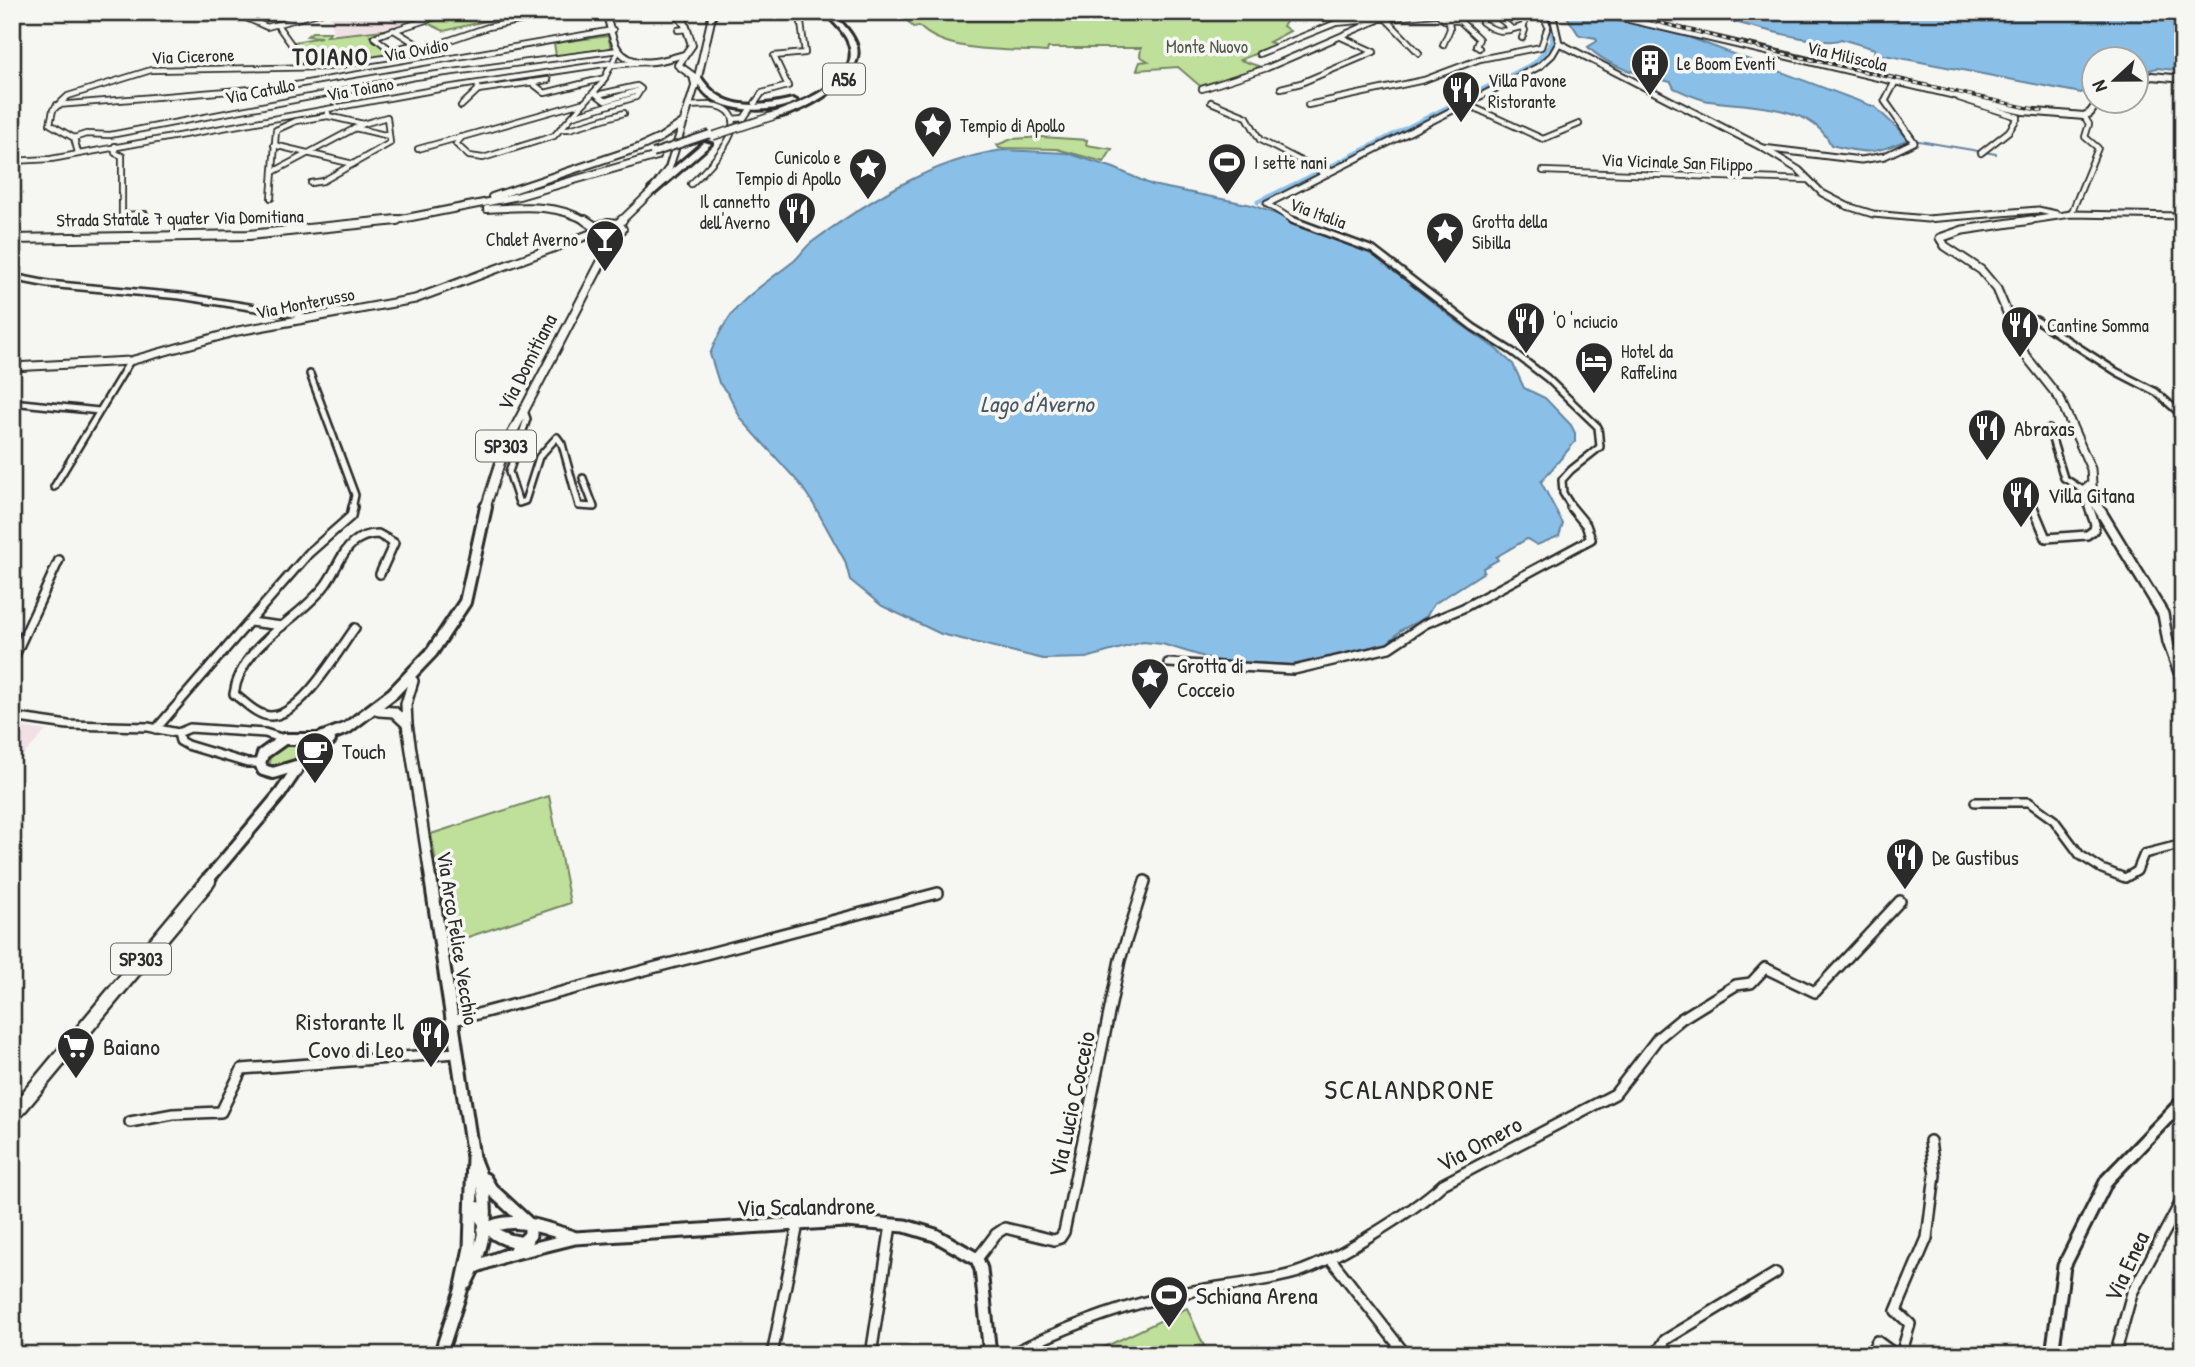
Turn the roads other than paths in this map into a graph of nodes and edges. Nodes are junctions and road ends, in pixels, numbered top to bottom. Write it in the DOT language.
graph roads {
  1 [pos="233,12"];
  2 [pos="322,12"];
  3 [pos="431,12"];
  4 [pos="564,12"];
  5 [pos="606,12"];
  6 [pos="676,12"];
  7 [pos="681,12"];
  8 [pos="820,12"];
  9 [pos="827,12"];
  10 [pos="1365,12"];
  11 [pos="1526,12"];
  12 [pos="1541,12"];
  13 [pos="1552,12"];
  14 [pos="1598,12"];
  15 [pos="715,13"];
  16 [pos="1436,13"];
  17 [pos="1498,17"];
  18 [pos="1378,20"];
  19 [pos="1387,20"];
  20 [pos="1449,22"];
  21 [pos="1482,22"];
  22 [pos="802,23"];
  23 [pos="278,26"];
  24 [pos="1522,27"];
  25 [pos="398,29"];
  26 [pos="687,29"];
  27 [pos="1512,29"];
  28 [pos="612,30"];
  29 [pos="678,30"];
  30 [pos="1341,37"];
  31 [pos="1522,38"];
  32 [pos="415,43"];
  33 [pos="1559,43"];
  34 [pos="1443,46"];
  35 [pos="1479,48"];
  36 [pos="425,49"];
  37 [pos="391,50"];
  38 [pos="619,50"];
  39 [pos="1419,53"];
  40 [pos="687,54"];
  41 [pos="1259,54"];
  42 [pos="394,56"];
  43 [pos="702,57"];
  44 [pos="680,61"];
  45 [pos="644,62"];
  46 [pos="304,65"];
  47 [pos="610,65"];
  48 [pos="376,71"];
  49 [pos="2150,76"];
  50 [pos="344,77"];
  51 [pos="605,78"];
  52 [pos="2183,79"];
  53 [pos="548,80"];
  54 [pos="697,81"];
  55 [pos="531,82"];
  56 [pos="1895,82"];
  57 [pos="380,83"];
  58 [pos="478,86"];
  59 [pos="1281,88"];
  60 [pos="347,89"];
  61 [pos="1202,89"];
  62 [pos="637,91"];
  63 [pos="594,93"];
  64 [pos="817,93"];
  65 [pos="601,94"];
  66 [pos="286,100"];
  67 [pos="1970,100"];
  68 [pos="587,101"];
  69 [pos="1211,102"];
  70 [pos="755,103"];
  71 [pos="1464,103"];
  72 [pos="1308,105"];
  73 [pos="56,106"];
  74 [pos="461,106"];
  75 [pos="689,106"];
  76 [pos="328,109"];
  77 [pos="750,109"];
  78 [pos="624,113"];
  79 [pos="771,115"];
  80 [pos="2080,115"];
  81 [pos="287,116"];
  82 [pos="328,116"];
  83 [pos="572,116"];
  84 [pos="2087,116"];
  85 [pos="733,119"];
  86 [pos="684,121"];
  87 [pos="363,124"];
  88 [pos="1579,124"];
  89 [pos="743,126"];
  90 [pos="354,128"];
  91 [pos="560,129"];
  92 [pos="712,135"];
  93 [pos="389,136"];
  94 [pos="462,136"];
  95 [pos="74,138"];
  96 [pos="274,145"];
  97 [pos="115,146"];
  98 [pos="1763,148"];
  99 [pos="418,149"];
  100 [pos="1983,152"];
  101 [pos="78,153"];
  102 [pos="308,153"];
  103 [pos="655,155"];
  104 [pos="12,161"];
  105 [pos="354,164"];
  106 [pos="1544,171"];
  107 [pos="272,173"];
  108 [pos="1324,173"];
  109 [pos="1809,180"];
  110 [pos="311,183"];
  111 [pos="691,184"];
  112 [pos="652,191"];
  113 [pos="271,198"];
  114 [pos="472,204"];
  115 [pos="1267,204"];
  116 [pos="145,214"];
  117 [pos="2071,214"];
  118 [pos="432,215"];
  119 [pos="2057,215"];
  120 [pos="2183,216"];
  121 [pos="618,224"];
  122 [pos="596,230"];
  123 [pos="606,236"];
  124 [pos="12,237"];
  125 [pos="12,277"];
  126 [pos="307,319"];
  127 [pos="2012,322"];
  128 [pos="130,361"];
  129 [pos="12,367"];
  130 [pos="310,374"];
  131 [pos="12,401"];
  132 [pos="99,411"];
  133 [pos="524,411"];
  134 [pos="2183,415"];
  135 [pos="2049,429"];
  136 [pos="583,478"];
  137 [pos="2090,484"];
  138 [pos="54,487"];
  139 [pos="2083,490"];
  140 [pos="2031,502"];
  141 [pos="59,560"];
  142 [pos="380,574"];
  143 [pos="250,622"];
  144 [pos="282,626"];
  145 [pos="355,628"];
  146 [pos="424,661"];
  147 [pos="12,662"];
  148 [pos="1168,663"];
  149 [pos="2183,683"];
  150 [pos="395,699"];
  151 [pos="379,711"];
  152 [pos="12,717"];
  153 [pos="407,724"];
  154 [pos="156,729"];
  155 [pos="178,733"];
  156 [pos="284,739"];
  157 [pos="304,741"];
  158 [pos="307,754"];
  159 [pos="260,763"];
  160 [pos="296,766"];
  161 [pos="273,772"];
  162 [pos="1975,802"];
  163 [pos="271,803"];
  164 [pos="2183,844"];
  165 [pos="1145,881"];
  166 [pos="938,893"];
  167 [pos="1900,901"];
  168 [pos="451,1021"];
  169 [pos="456,1053"];
  170 [pos="2183,1101"];
  171 [pos="12,1116"];
  172 [pos="130,1122"];
  173 [pos="1930,1141"];
  174 [pos="473,1157"];
  175 [pos="481,1173"];
  176 [pos="2183,1198"];
  177 [pos="473,1199"];
  178 [pos="798,1224"];
  179 [pos="530,1225"];
  180 [pos="891,1225"];
  181 [pos="485,1228"];
  182 [pos="575,1238"];
  183 [pos="524,1243"];
  184 [pos="549,1244"];
  185 [pos="470,1248"];
  186 [pos="507,1255"];
  187 [pos="1330,1258"];
  188 [pos="977,1259"];
  189 [pos="474,1267"];
  190 [pos="1776,1273"];
  191 [pos="461,1291"];
  192 [pos="439,1355"];
  193 [pos="772,1355"];
  194 [pos="871,1355"];
  195 [pos="990,1355"];
  196 [pos="1009,1355"];
  197 [pos="1406,1355"];
  198 [pos="1656,1355"];
  199 [pos="1870,1355"];
  200 [pos="1898,1355"];
  201 [pos="2052,1355"];
  202 [pos="2115,1355"];
  1 -- 23 [label="street"];
  2 -- 23 [label="street"];
  3 -- 25 [label="street"];
  4 -- 36 [label="street"];
  5 -- 28 [label="street"];
  6 -- 26 [label="street"];
  7 -- 26 [label="main road"];
  8 -- 64 [label="highway, A56"];
  9 -- 79 [label="highway, A56"];
  10 -- 18 [label="street"];
  11 -- 24 [label="street"];
  12 -- 72 [label="street"];
  13 -- 33 [label="street"];
  14 -- 56 [label="main road, Via Miliscola"];
  15 -- 43 [label="main road"];
  16 -- 19 [label="street"];
  16 -- 20 [label="street"];
  17 -- 27 [label="street"];
  18 -- 19 [label="street"];
  18 -- 30 [label="street"];
  18 -- 41 [label="street"];
  19 -- 39 [label="street"];
  20 -- 34 [label="street"];
  20 -- 35 [label="street"];
  21 -- 27 [label="street"];
  22 -- 70 [label="street"];
  23 -- 46 [label="street"];
  24 -- 27 [label="street"];
  24 -- 31 [label="street"];
  26 -- 29 [label="street"];
  26 -- 40 [label="main road"];
  28 -- 38 [label="street"];
  28 -- 48 [label="street, Via Ovidio"];
  30 -- 59 [label="street"];
  30 -- 61 [label="street"];
  32 -- 36 [label="street"];
  32 -- 37 [label="street"];
  32 -- 37 [label="street"];
  33 -- 71 [label="street, Via Italia"];
  33 -- 98 [label="street"];
  36 -- 42 [label="street"];
  37 -- 42 [label="street"];
  38 -- 45 [label="street"];
  38 -- 47 [label="street"];
  38 -- 57 [label="street, Via Catullo"];
  40 -- 44 [label="main road"];
  40 -- 45 [label="street"];
  42 -- 46 [label="street"];
  43 -- 44 [label="main road"];
  43 -- 54 [label="main road"];
  44 -- 54 [label="main road"];
  45 -- 47 [label="street, Via Toiano"];
  46 -- 73 [label="street, Via Cicerone"];
  47 -- 51 [label="street"];
  47 -- 58 [label="street, Via Toiano"];
  48 -- 50 [label="street, Via Ovidio"];
  48 -- 57 [label="street"];
  49 -- 52 [label="main road"];
  50 -- 60 [label="street"];
  50 -- 73 [label="street, Via Ovidio"];
  51 -- 55 [label="street"];
  51 -- 63 [label="street"];
  53 -- 55 [label="street"];
  54 -- 64 [label="highway"];
  54 -- 75 [label="main road"];
  55 -- 58 [label="street"];
  56 -- 67 [label="main road, Via Miliscola"];
  56 -- 98 [label="street"];
  57 -- 60 [label="street, Via Catullo"];
  58 -- 74 [label="street"];
  58 -- 76 [label="street, Via Toiano"];
  60 -- 66 [label="street, Via Catullo"];
  62 -- 63 [label="street"];
  63 -- 68 [label="street"];
  64 -- 79 [label="highway, A56"];
  65 -- 83 [label="street"];
  66 -- 81 [label="street"];
  66 -- 95 [label="street, Via Catullo"];
  67 -- 80 [label="main road, Via Miliscola"];
  67 -- 100 [label="street"];
  68 -- 83 [label="street"];
  68 -- 94 [label="street"];
  69 -- 108 [label="street"];
  71 -- 88 [label="street"];
  71 -- 108 [label="street, Via Italia"];
  73 -- 95 [label="street"];
  75 -- 85 [label="street"];
  75 -- 86 [label="main road"];
  76 -- 81 [label="street, Via Toiano"];
  76 -- 82 [label="street"];
  77 -- 85 [label="street"];
  78 -- 91 [label="street"];
  79 -- 89 [label="highway, A56, bridge"];
  79 -- 92 [label="highway, A56, bridge"];
  81 -- 97 [label="street, Via Toiano"];
  82 -- 87 [label="street"];
  82 -- 96 [label="street"];
  83 -- 91 [label="street"];
  84 -- 117 [label="street"];
  85 -- 111 [label="street"];
  86 -- 112 [label="main road"];
  86 -- 114 [label="main road"];
  87 -- 90 [label="street"];
  87 -- 93 [label="street"];
  89 -- 92 [label="highway, A56, bridge"];
  89 -- 112 [label="highway, bridge"];
  90 -- 93 [label="street"];
  90 -- 102 [label="street"];
  91 -- 94 [label="street"];
  92 -- 103 [label="main road, Strada Statale 7 quater Via Domitiana, bridge"];
  93 -- 105 [label="street"];
  94 -- 99 [label="street"];
  95 -- 101 [label="street"];
  96 -- 102 [label="street"];
  96 -- 107 [label="street"];
  97 -- 101 [label="street, Via Toiano"];
  97 -- 116 [label="street"];
  98 -- 109 [label="street"];
  101 -- 104 [label="street, Via Toiano"];
  102 -- 105 [label="street"];
  102 -- 107 [label="street"];
  103 -- 114 [label="main road, Strada Statale 7 quater Via Domitiana"];
  103 -- 118 [label="main road, Strada Statale 7 quater Via Domitiana"];
  105 -- 110 [label="street"];
  106 -- 109 [label="street, Via Vicinale San Filippo"];
  107 -- 113 [label="street"];
  108 -- 115 [label="street, Via Italia"];
  109 -- 119 [label="street"];
  112 -- 121 [label="main road"];
  114 -- 124 [label="main road, Strada Statale 7 quater Via Domitiana"];
  115 -- 148 [label="street, Via Italia"];
  117 -- 119 [label="street"];
  117 -- 120 [label="street"];
  118 -- 122 [label="main road"];
  118 -- 124 [label="main road, Strada Statale 7 quater Via Domitiana"];
  119 -- 127 [label="street"];
  121 -- 122 [label="main road"];
  121 -- 123 [label="main road"];
  122 -- 123 [label="main road"];
  122 -- 126 [label="street, Via Monterusso"];
  123 -- 133 [label="main road, Via Domitiana / SP303"];
  125 -- 126 [label="street"];
  126 -- 128 [label="street, Via Monterusso"];
  127 -- 134 [label="street"];
  127 -- 137 [label="street"];
  128 -- 129 [label="street, Via Monterusso"];
  128 -- 132 [label="street"];
  130 -- 143 [label="street"];
  131 -- 132 [label="street"];
  132 -- 138 [label="street"];
  133 -- 136 [label="street"];
  133 -- 146 [label="main road, Via Domitiana / SP303"];
  135 -- 139 [label="street"];
  137 -- 139 [label="street"];
  137 -- 149 [label="street"];
  139 -- 140 [label="street"];
  141 -- 147 [label="street"];
  142 -- 144 [label="street"];
  143 -- 144 [label="street"];
  143 -- 154 [label="street"];
  144 -- 145 [label="street"];
  146 -- 150 [label="main road, Via Domitiana / SP303"];
  146 -- 150 [label="main road, Via Domitiana"];
  150 -- 151 [label="main road, Via Domitiana"];
  150 -- 153 [label="street, Via Arco Felice Vecchio"];
  150 -- 157 [label="main road, Via Domitiana"];
  151 -- 153 [label="street"];
  151 -- 158 [label="main road, Via Domitiana"];
  152 -- 154 [label="street"];
  153 -- 168 [label="street, Via Arco Felice Vecchio"];
  154 -- 155 [label="street"];
  155 -- 156 [label="street"];
  155 -- 159 [label="street"];
  156 -- 157 [label="main road, Via Domitiana"];
  156 -- 159 [label="main road"];
  157 -- 158 [label="main road"];
  158 -- 160 [label="main road, Via Domitiana"];
  159 -- 161 [label="main road"];
  160 -- 161 [label="main road"];
  160 -- 163 [label="main road, Via Domitiana"];
  161 -- 163 [label="main road"];
  162 -- 164 [label="street"];
  163 -- 171 [label="main road, SP303"];
  165 -- 188 [label="street, Via Lucio Cocceio"];
  166 -- 168 [label="street"];
  167 -- 187 [label="street, Via Omero"];
  168 -- 169 [label="street, Via Arco Felice Vecchio"];
  169 -- 172 [label="street"];
  169 -- 174 [label="street, Via Arco Felice Vecchio"];
  170 -- 201 [label="street"];
  173 -- 200 [label="street"];
  174 -- 175 [label="street"];
  174 -- 177 [label="street"];
  175 -- 179 [label="street"];
  175 -- 181 [label="street"];
  176 -- 202 [label="street, Via Enea"];
  177 -- 181 [label="street"];
  177 -- 185 [label="street"];
  178 -- 180 [label="street, Via Scalandrone"];
  178 -- 182 [label="street, Via Scalandrone"];
  178 -- 193 [label="street"];
  179 -- 181 [label="street"];
  179 -- 182 [label="street"];
  179 -- 183 [label="street"];
  180 -- 188 [label="street, Via Scalandrone"];
  180 -- 194 [label="street"];
  181 -- 183 [label="street"];
  181 -- 185 [label="street"];
  181 -- 189 [label="street"];
  182 -- 184 [label="street"];
  183 -- 184 [label="street"];
  183 -- 186 [label="street"];
  184 -- 186 [label="street"];
  185 -- 191 [label="street"];
  186 -- 189 [label="street"];
  187 -- 196 [label="street, Via Omero"];
  187 -- 197 [label="street"];
  188 -- 195 [label="street"];
  189 -- 191 [label="street"];
  190 -- 198 [label="street"];
  191 -- 192 [label="street"];
  199 -- 200 [label="street"];
}
